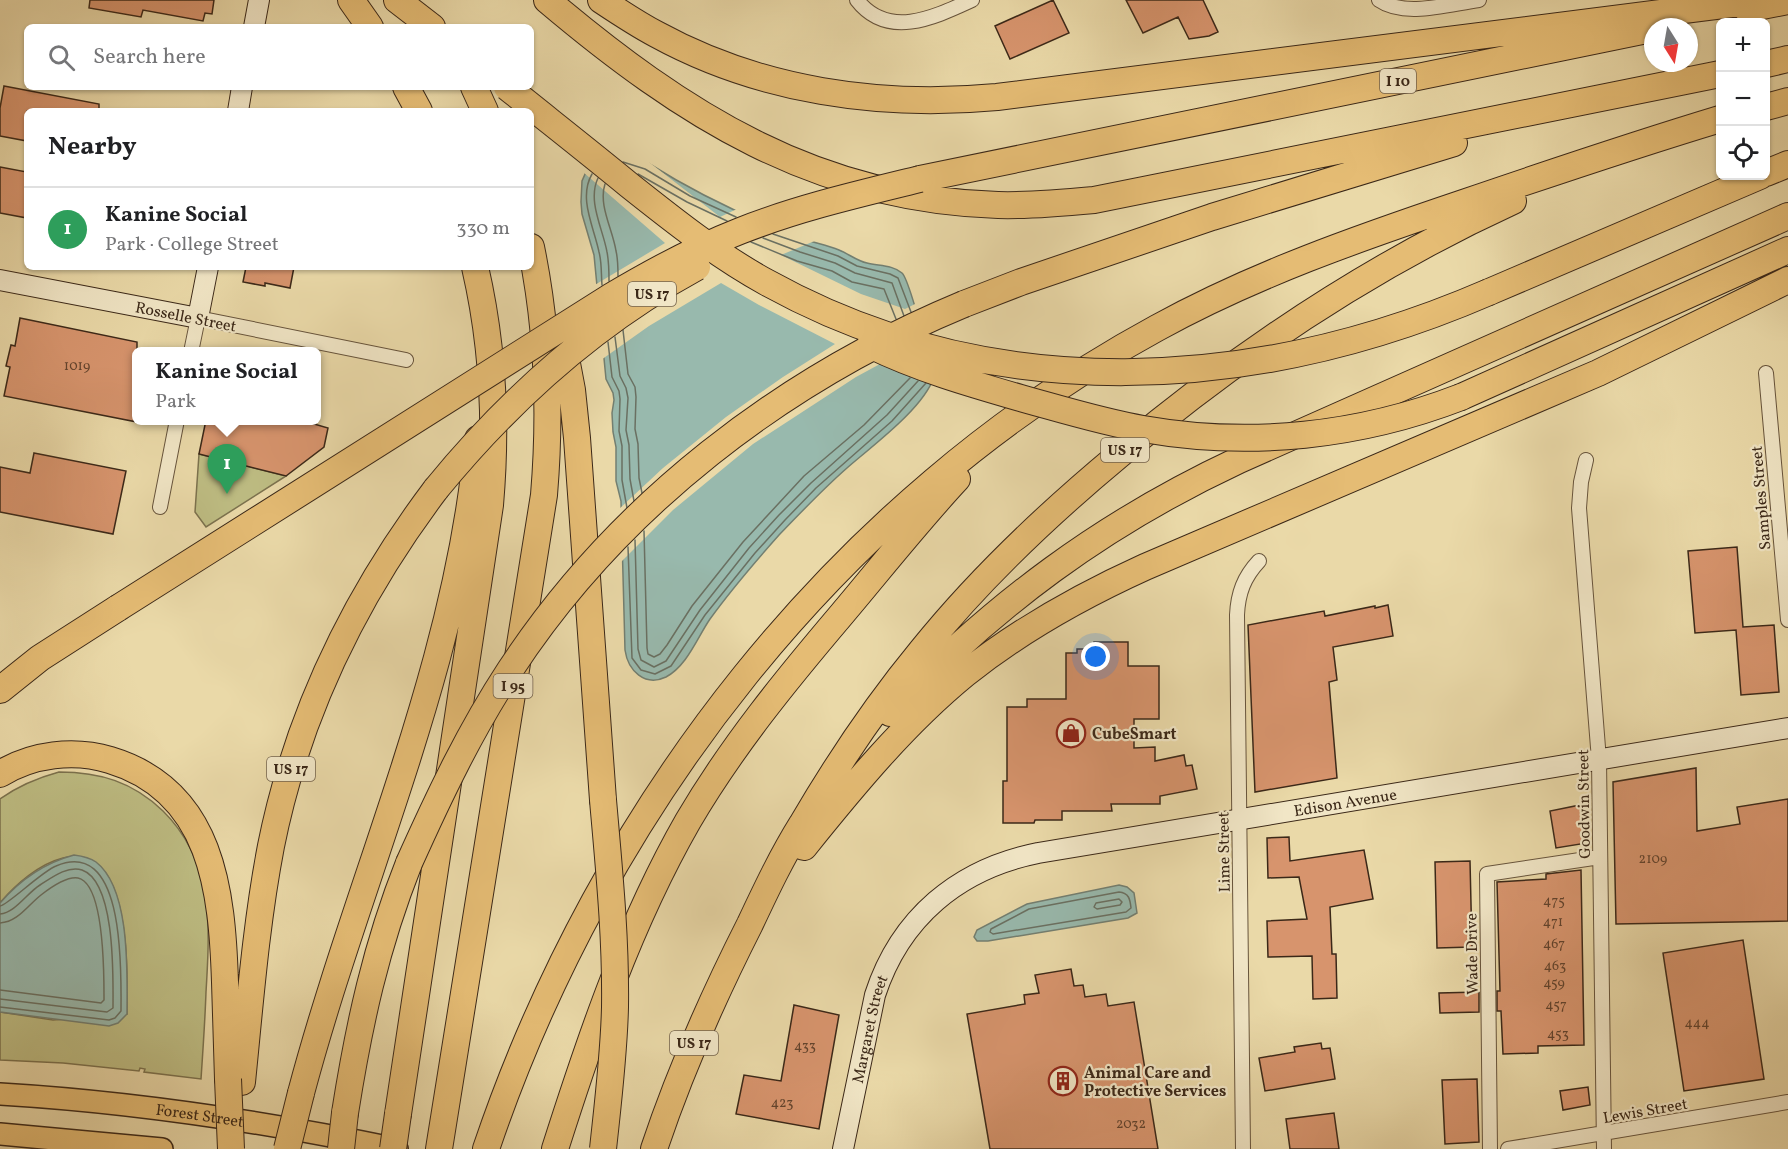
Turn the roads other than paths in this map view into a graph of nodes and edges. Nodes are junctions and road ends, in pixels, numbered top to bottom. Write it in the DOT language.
graph roads {
  1 [pos="259,0"];
  2 [pos="351,0"];
  3 [pos="397,0"];
  4 [pos="424,0"];
  5 [pos="548,0"];
  6 [pos="601,0"];
  7 [pos="857,0"];
  8 [pos="972,0"];
  9 [pos="1479,0"];
  10 [pos="1762,0"];
  11 [pos="1788,1"];
  12 [pos="1382,2"];
  13 [pos="1698,19"];
  14 [pos="255,24"];
  15 [pos="368,24"];
  16 [pos="428,24"];
  17 [pos="439,24"];
  18 [pos="1644,30"];
  19 [pos="1788,59"];
  20 [pos="1770,63"];
  21 [pos="1716,75"];
  22 [pos="1660,87"];
  23 [pos="242,90"];
  24 [pos="408,90"];
  25 [pos="475,90"];
  26 [pos="511,90"];
  27 [pos="1788,101"];
  28 [pos="1770,106"];
  29 [pos="238,108"];
  30 [pos="416,108"];
  31 [pos="484,108"];
  32 [pos="533,108"];
  33 [pos="534,109"];
  34 [pos="1716,120"];
  35 [pos="1665,136"];
  36 [pos="1788,164"];
  37 [pos="1770,171"];
  38 [pos="920,179"];
  39 [pos="1751,180"];
  40 [pos="1788,216"];
  41 [pos="534,242"];
  42 [pos="1788,250"];
  43 [pos="534,264"];
  44 [pos="207,270"];
  45 [pos="476,270"];
  46 [pos="0,280"];
  47 [pos="1788,280"];
  48 [pos="764,281"];
  49 [pos="483,301"];
  50 [pos="198,318"];
  51 [pos="192,347"];
  52 [pos="406,360"];
  53 [pos="1766,374"];
  54 [pos="1059,386"];
  55 [pos="176,425"];
  56 [pos="1586,460"];
  57 [pos="160,507"];
  58 [pos="1259,561"];
  59 [pos="1788,620"];
  60 [pos="0,690"];
  61 [pos="1788,728"];
  62 [pos="1599,759"];
  63 [pos="0,774"];
  64 [pos="833,775"];
  65 [pos="1240,820"];
  66 [pos="1600,857"];
  67 [pos="918,918"];
  68 [pos="742,940"];
  69 [pos="235,1080"];
  70 [pos="0,1094"];
  71 [pos="1788,1102"];
  72 [pos="0,1134"];
  73 [pos="1603,1134"];
  74 [pos="489,1141"];
  75 [pos="162,1149"];
  76 [pos="231,1149"];
  77 [pos="236,1149"];
  78 [pos="287,1149"];
  79 [pos="341,1149"];
  80 [pos="395,1149"];
  81 [pos="439,1149"];
  82 [pos="555,1149"];
  83 [pos="603,1149"];
  84 [pos="654,1149"];
  85 [pos="843,1149"];
  86 [pos="1243,1149"];
  87 [pos="1490,1149"];
  88 [pos="1508,1149"];
  89 [pos="1604,1149"];
  1 -- 14 [label="main road"];
  2 -- 15 [label="highway"];
  3 -- 16 [label="highway"];
  4 -- 17 [label="highway"];
  5 -- 22 [label="highway"];
  6 -- 10 [label="highway"];
  7 -- 8 [label="street"];
  9 -- 12 [label="street"];
  11 -- 13 [label="highway"];
  18 -- 38 [label="highway, I 10"];
  19 -- 20 [label="highway"];
  21 -- 22 [label="highway"];
  22 -- 79 [label="highway, bridge"];
  23 -- 29 [label="main road"];
  24 -- 30 [label="highway"];
  25 -- 31 [label="highway"];
  26 -- 32 [label="highway, bridge"];
  27 -- 28 [label="highway"];
  33 -- 48 [label="highway, bridge"];
  34 -- 35 [label="highway, US 17"];
  35 -- 54 [label="highway"];
  35 -- 64 [label="highway, US 17"];
  36 -- 37 [label="highway"];
  38 -- 60 [label="highway, bridge"];
  38 -- 69 [label="highway, US 17, bridge"];
  39 -- 48 [label="highway, bridge"];
  40 -- 64 [label="highway"];
  41 -- 83 [label="highway, bridge"];
  42 -- 48 [label="highway, bridge"];
  43 -- 81 [label="highway, I 95"];
  44 -- 50 [label="main road"];
  45 -- 49 [label="highway"];
  46 -- 50 [label="main road, Rosselle Street"];
  47 -- 68 [label="highway"];
  49 -- 78 [label="highway, bridge"];
  49 -- 80 [label="highway, bridge"];
  50 -- 51 [label="street"];
  50 -- 52 [label="street, Rosselle Street"];
  53 -- 59 [label="street, Samples Street"];
  54 -- 74 [label="highway"];
  54 -- 82 [label="highway"];
  55 -- 57 [label="street"];
  56 -- 62 [label="street, Goodwin Street"];
  58 -- 65 [label="street, Lime Street"];
  61 -- 62 [label="main road, Edison Avenue"];
  62 -- 65 [label="main road, Edison Avenue"];
  62 -- 66 [label="street, Goodwin Street"];
  63 -- 69 [label="highway"];
  64 -- 68 [label="highway, US 17"];
  65 -- 67 [label="main road, Edison Avenue"];
  65 -- 86 [label="street, Lime Street"];
  66 -- 73 [label="street, Goodwin Street"];
  66 -- 87 [label="street, Wade Drive"];
  67 -- 85 [label="main road, Margaret Street"];
  68 -- 84 [label="highway, US 17"];
  69 -- 76 [label="highway, bridge"];
  69 -- 77 [label="highway, US 17"];
  70 -- 80 [label="main road, Forest Street"];
  71 -- 73 [label="street, Lewis Street"];
  72 -- 75 [label="main road"];
  73 -- 88 [label="street, Lewis Street"];
  73 -- 89 [label="street, Goodwin Street"];
}
